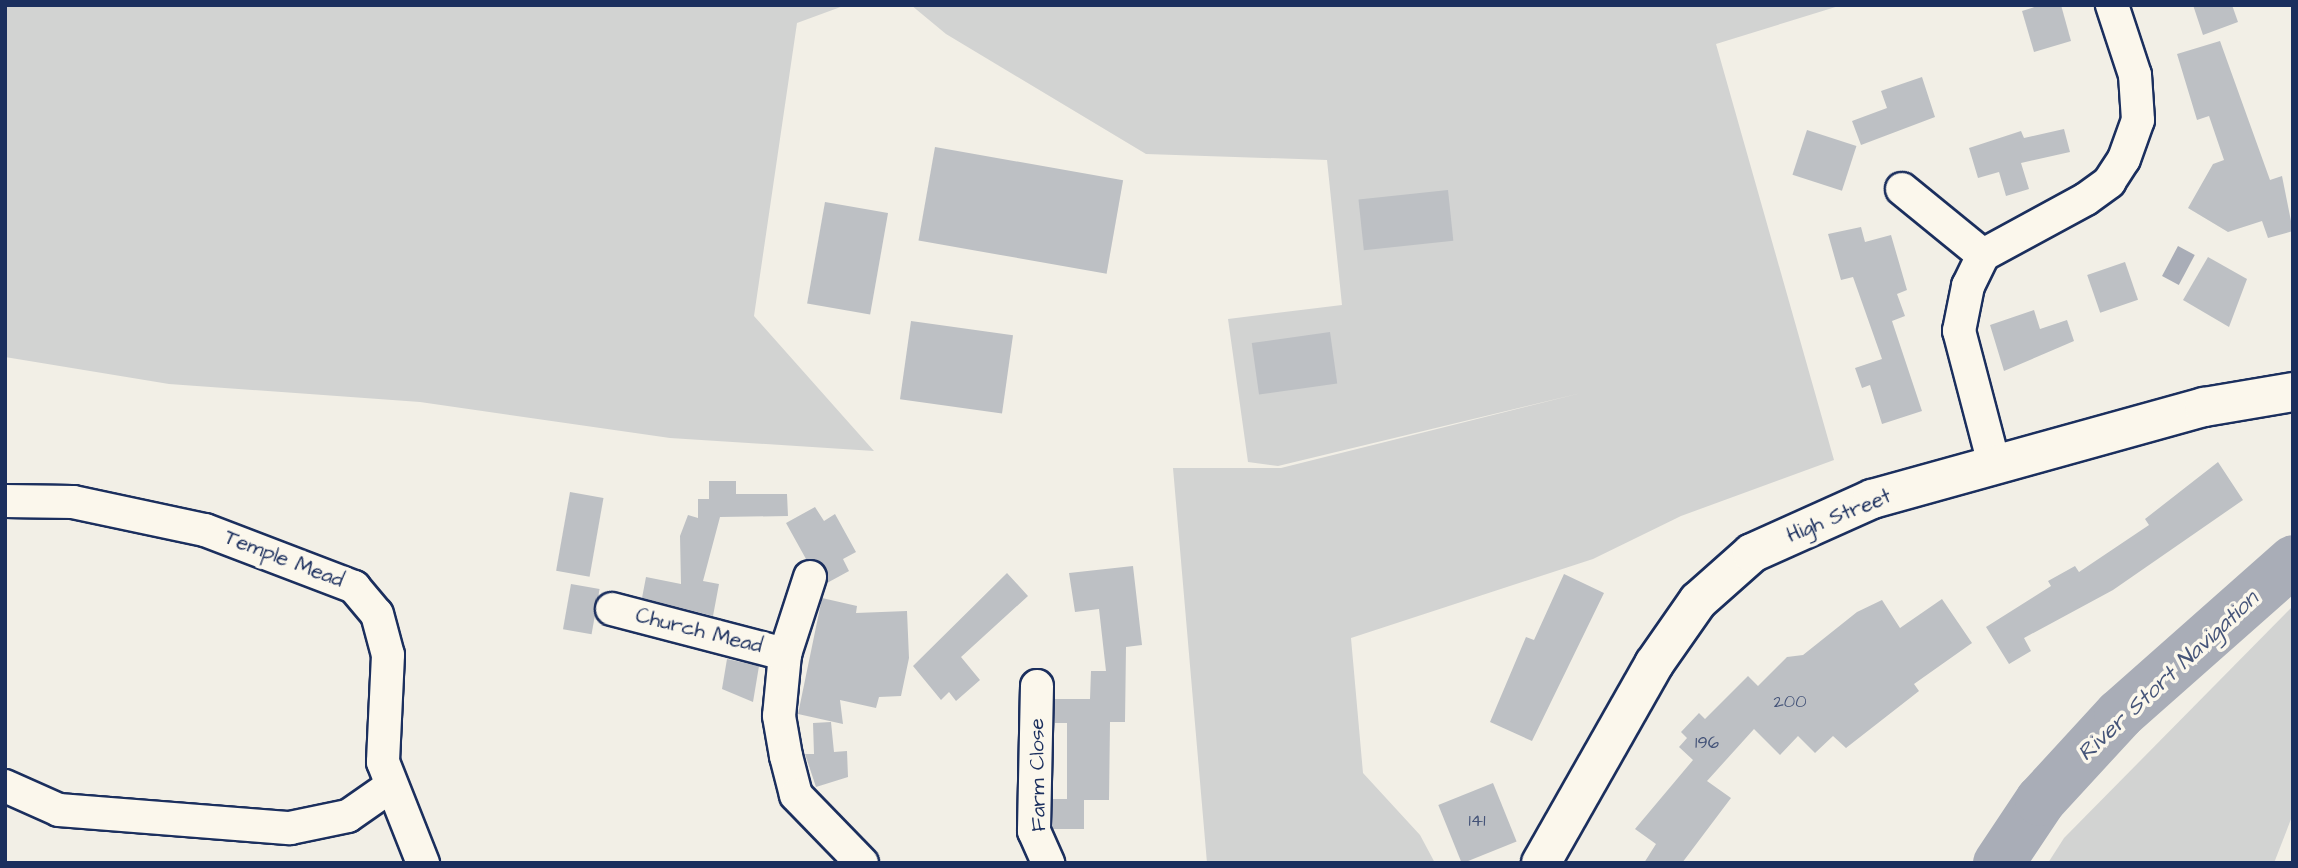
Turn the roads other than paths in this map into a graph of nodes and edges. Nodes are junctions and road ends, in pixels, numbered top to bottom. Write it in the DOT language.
graph roads {
  1 [pos="2112,5"];
  2 [pos="1902,189"];
  3 [pos="1983,255"];
  4 [pos="2293,392"];
  5 [pos="1994,464"];
  6 [pos="5,501"];
  7 [pos="810,577"];
  8 [pos="612,609"];
  9 [pos="785,654"];
  10 [pos="1037,686"];
  11 [pos="5,786"];
  12 [pos="391,786"];
  13 [pos="423,863"];
  14 [pos="862,863"];
  15 [pos="1048,863"];
  16 [pos="1541,863"];
  1 -- 3 [label="street"];
  2 -- 3 [label="street"];
  3 -- 5 [label="street"];
  4 -- 5 [label="main road, High Street"];
  5 -- 16 [label="main road, High Street"];
  6 -- 12 [label="street, Temple Mead"];
  7 -- 9 [label="street, Church Mead"];
  8 -- 9 [label="street, Church Mead"];
  9 -- 14 [label="street, Church Mead"];
  10 -- 15 [label="street, Farm Close"];
  11 -- 12 [label="street"];
  12 -- 13 [label="street, Temple Mead"];
}
